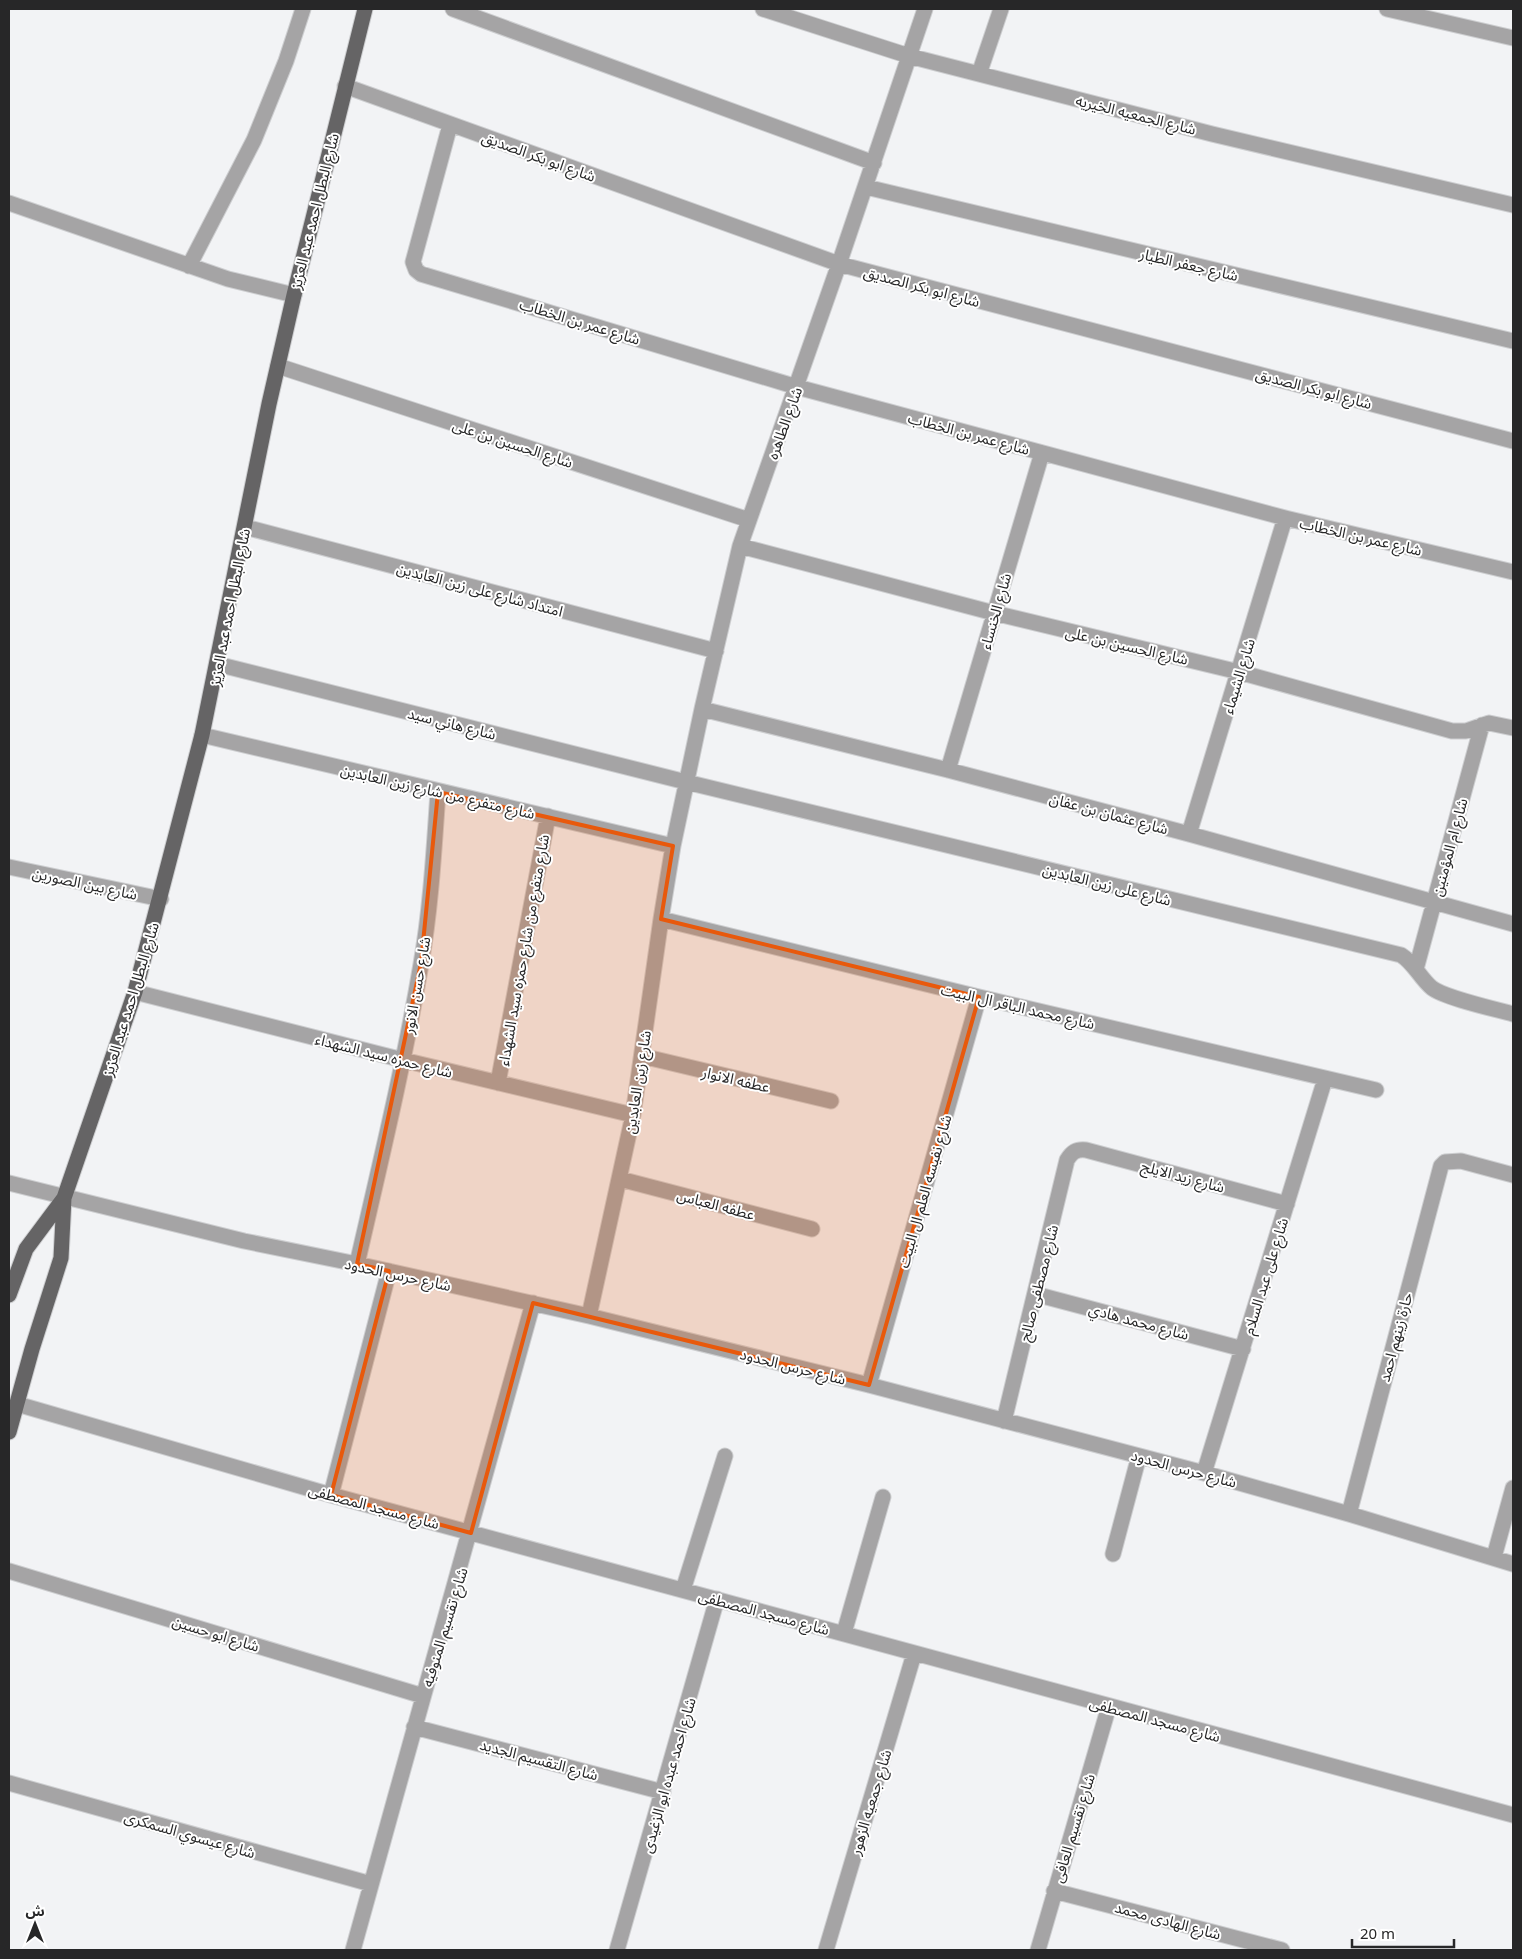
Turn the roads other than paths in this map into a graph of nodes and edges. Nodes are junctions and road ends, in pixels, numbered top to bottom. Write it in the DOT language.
graph roads {
  1 [pos="303,9"];
  2 [pos="365,9"];
  3 [pos="453,9"];
  4 [pos="762,9"];
  5 [pos="925,9"];
  6 [pos="1001,9"];
  7 [pos="1387,9"];
  8 [pos="1420,13"];
  9 [pos="1513,38"];
  10 [pos="909,56"];
  11 [pos="979,74"];
  12 [pos="345,86"];
  13 [pos="450,124"];
  14 [pos="874,162"];
  15 [pos="866,188"];
  16 [pos="9,203"];
  17 [pos="1513,205"];
  18 [pos="839,264"];
  19 [pos="189,266"];
  20 [pos="294,295"];
  21 [pos="1513,341"];
  22 [pos="278,366"];
  23 [pos="797,386"];
  24 [pos="1513,441"];
  25 [pos="1042,453"];
  26 [pos="1285,518"];
  27 [pos="749,520"];
  28 [pos="245,527"];
  29 [pos="740,546"];
  30 [pos="1513,572"];
  31 [pos="994,613"];
  32 [pos="716,651"];
  33 [pos="217,664"];
  34 [pos="1240,672"];
  35 [pos="702,709"];
  36 [pos="1482,725"];
  37 [pos="1513,728"];
  38 [pos="202,735"];
  39 [pos="948,770"];
  40 [pos="686,782"];
  41 [pos="438,792"];
  42 [pos="548,816"];
  43 [pos="1189,834"];
  44 [pos="673,846"];
  45 [pos="9,867"];
  46 [pos="160,899"];
  47 [pos="1434,902"];
  48 [pos="661,919"];
  49 [pos="1513,924"];
  50 [pos="1416,969"];
  51 [pos="135,992"];
  52 [pos="979,997"];
  53 [pos="1513,1014"];
  54 [pos="642,1056"];
  55 [pos="403,1060"];
  56 [pos="1325,1078"];
  57 [pos="498,1083"];
  58 [pos="1376,1090"];
  59 [pos="831,1101"];
  60 [pos="634,1115"];
  61 [pos="1078,1149"];
  62 [pos="1513,1175"];
  63 [pos="620,1179"];
  64 [pos="9,1183"];
  65 [pos="64,1198"];
  66 [pos="1287,1204"];
  67 [pos="812,1229"];
  68 [pos="357,1264"];
  69 [pos="389,1271"];
  70 [pos="9,1294"];
  71 [pos="1035,1294"];
  72 [pos="534,1303"];
  73 [pos="589,1316"];
  74 [pos="1243,1348"];
  75 [pos="870,1385"];
  76 [pos="17,1404"];
  77 [pos="1004,1420"];
  78 [pos="9,1432"];
  79 [pos="725,1456"];
  80 [pos="1139,1456"];
  81 [pos="1204,1473"];
  82 [pos="1513,1488"];
  83 [pos="332,1495"];
  84 [pos="883,1497"];
  85 [pos="1349,1514"];
  86 [pos="471,1533"];
  87 [pos="1113,1554"];
  88 [pos="1494,1557"];
  89 [pos="1513,1564"];
  90 [pos="9,1571"];
  91 [pos="683,1590"];
  92 [pos="717,1599"];
  93 [pos="844,1633"];
  94 [pos="914,1654"];
  95 [pos="423,1696"];
  96 [pos="1109,1706"];
  97 [pos="414,1727"];
  98 [pos="9,1783"];
  99 [pos="663,1792"];
  100 [pos="1513,1815"];
  101 [pos="371,1884"];
  102 [pos="1054,1891"];
  103 [pos="353,1950"];
  104 [pos="617,1950"];
  105 [pos="826,1950"];
  106 [pos="1038,1950"];
  107 [pos="1282,1950"];
  1 -- 19 [label="street"];
  2 -- 12 [label="main road, شارع البطل احمد عبد العزيز"];
  3 -- 14 [label="street"];
  4 -- 10 [label="street, شارع الجمعيه الخيريه"];
  5 -- 10 [label="street, شارع الطاهره"];
  6 -- 11 [label="street"];
  7 -- 8 [label="street"];
  8 -- 9 [label="street"];
  10 -- 11 [label="street, شارع الجمعيه الخيريه"];
  10 -- 14 [label="street, شارع الطاهره"];
  11 -- 17 [label="street, شارع الجمعيه الخيريه"];
  12 -- 13 [label="street, شارع ابو بكر الصديق"];
  12 -- 20 [label="main road, شارع البطل احمد عبد العزيز"];
  13 -- 18 [label="street, شارع ابو بكر الصديق"];
  13 -- 23 [label="street, شارع عمر بن الخطاب"];
  14 -- 15 [label="street, شارع الطاهره"];
  15 -- 18 [label="street, شارع الطاهره"];
  15 -- 21 [label="street, شارع جعفر الطيار"];
  16 -- 19 [label="street"];
  18 -- 23 [label="street, شارع الطاهره"];
  18 -- 24 [label="street, شارع ابو بكر الصديق"];
  19 -- 20 [label="street"];
  20 -- 22 [label="main road, شارع البطل احمد عبد العزيز"];
  22 -- 27 [label="street, شارع الحسين بن على"];
  22 -- 28 [label="main road, شارع البطل احمد عبد العزيز"];
  23 -- 25 [label="street, شارع عمر بن الخطاب"];
  23 -- 27 [label="street, شارع الطاهره"];
  25 -- 26 [label="street, شارع عمر بن الخطاب"];
  25 -- 31 [label="street, شارع الخنساء"];
  26 -- 30 [label="street, شارع عمر بن الخطاب"];
  26 -- 34 [label="street, شارع الشيماء"];
  27 -- 29 [label="street, شارع الطاهره"];
  28 -- 32 [label="street, امتداد شارع على زين العابدين"];
  28 -- 33 [label="main road, شارع البطل احمد عبد العزيز"];
  29 -- 31 [label="street, شارع الحسين بن على"];
  29 -- 32 [label="street, شارع الطاهره"];
  31 -- 34 [label="street, شارع الحسين بن على"];
  31 -- 39 [label="street, شارع الخنساء"];
  32 -- 35 [label="street, شارع الطاهره"];
  33 -- 38 [label="main road, شارع البطل احمد عبد العزيز"];
  33 -- 40 [label="street, شارع هاني سيد"];
  34 -- 36 [label="street, شارع الحسين بن على"];
  34 -- 43 [label="street, شارع الشيماء"];
  35 -- 39 [label="street, شارع عثمان بن عفان"];
  35 -- 40 [label="street, شارع الطاهره"];
  36 -- 37 [label="street, شارع الحسين بن على"];
  36 -- 47 [label="street, شارع ام المؤمنين"];
  38 -- 41 [label="street, شارع متفرع من شارع زين العابدين"];
  38 -- 46 [label="main road, شارع البطل احمد عبد العزيز"];
  39 -- 43 [label="street, شارع عثمان بن عفان"];
  40 -- 44 [label="street, شارع الطاهره"];
  40 -- 50 [label="street, شارع على زين العابدين"];
  41 -- 42 [label="street, شارع متفرع من شارع زين العابدين"];
  41 -- 55 [label="street, شارع حسن الانور"];
  42 -- 44 [label="street, شارع متفرع من شارع زين العابدين"];
  42 -- 57 [label="street, شارع متفرع من شارع حمزه سيد الشهداء"];
  43 -- 47 [label="street, شارع عثمان بن عفان"];
  44 -- 48 [label="street, شارع زين العابدين"];
  45 -- 46 [label="street, شارع بين الصورين"];
  46 -- 51 [label="main road, شارع البطل احمد عبد العزيز"];
  47 -- 49 [label="street, شارع عثمان بن عفان"];
  47 -- 50 [label="street, شارع ام المؤمنين"];
  48 -- 52 [label="street, شارع محمد الباقر ال البيت"];
  48 -- 54 [label="street, شارع زين العابدين"];
  50 -- 53 [label="street, شارع على زين العابدين"];
  51 -- 55 [label="street, شارع حمزه سيد الشهداء"];
  51 -- 65 [label="main road, شارع البطل احمد عبد العزيز"];
  52 -- 56 [label="street, شارع محمد الباقر ال البيت"];
  52 -- 75 [label="street, شارع نفيسه العلم ال البيت"];
  54 -- 59 [label="street, عطفه الانوار"];
  54 -- 60 [label="street, شارع زين العابدين"];
  55 -- 57 [label="street, شارع حمزه سيد الشهداء"];
  55 -- 68 [label="street, شارع حسن الانور"];
  56 -- 58 [label="street, شارع محمد الباقر ال البيت"];
  56 -- 66 [label="street, شارع على عبد السلام"];
  57 -- 60 [label="street, شارع حمزه سيد الشهداء"];
  60 -- 63 [label="street, شارع زين العابدين"];
  61 -- 66 [label="street, شارع زيد الايلج"];
  61 -- 71 [label="street, شارع مصطفى صالح"];
  62 -- 85 [label="street, حارة زينهم احمد"];
  63 -- 67 [label="street, عطفه العباس"];
  63 -- 73 [label="street, شارع زين العابدين"];
  64 -- 65 [label="street, شارع حرس الحدود"];
  65 -- 68 [label="street, شارع حرس الحدود"];
  65 -- 70 [label="main road, شارع البطل احمد عبد العزيز"];
  65 -- 76 [label="main road, شارع البطل احمد عبد العزيز"];
  66 -- 74 [label="street, شارع على عبد السلام"];
  68 -- 69 [label="street, شارع حرس الحدود"];
  69 -- 72 [label="street, شارع حرس الحدود"];
  69 -- 83 [label="street"];
  71 -- 74 [label="street, شارع محمد هادي"];
  71 -- 77 [label="street, شارع مصطفى صالح"];
  72 -- 73 [label="street, شارع حرس الحدود"];
  72 -- 86 [label="street, شارع تقسيم المنوفيه"];
  73 -- 75 [label="street, شارع حرس الحدود"];
  74 -- 81 [label="street, شارع على عبد السلام"];
  75 -- 77 [label="street, شارع حرس الحدود"];
  76 -- 78 [label="main road, شارع البطل احمد عبد العزيز"];
  76 -- 83 [label="street, شارع مسجد المصطفى"];
  77 -- 80 [label="street, شارع حرس الحدود"];
  79 -- 91 [label="street"];
  80 -- 81 [label="street, شارع حرس الحدود"];
  80 -- 87 [label="street"];
  81 -- 85 [label="street, شارع حرس الحدود"];
  82 -- 88 [label="street"];
  83 -- 86 [label="street, شارع مسجد المصطفى"];
  84 -- 93 [label="street"];
  85 -- 88 [label="street, شارع حرس الحدود"];
  86 -- 91 [label="street, شارع مسجد المصطفى"];
  86 -- 95 [label="street, شارع تقسيم المنوفيه"];
  88 -- 89 [label="street, شارع حرس الحدود"];
  90 -- 95 [label="street, شارع ابو حسين"];
  91 -- 92 [label="street, شارع مسجد المصطفى"];
  92 -- 93 [label="street, شارع مسجد المصطفى"];
  92 -- 99 [label="street, شارع احمد عبده ابو الزغيدى"];
  93 -- 94 [label="street, شارع مسجد المصطفى"];
  94 -- 96 [label="street, شارع مسجد المصطفى"];
  94 -- 105 [label="street, شارع جمعيه الزهور"];
  95 -- 97 [label="street, شارع تقسيم المنوفيه"];
  96 -- 100 [label="street, شارع مسجد المصطفى"];
  96 -- 102 [label="street, شارع تقسيم العافى"];
  97 -- 99 [label="street, شارع التقسيم الجديد"];
  97 -- 101 [label="street, شارع تقسيم المنوفيه"];
  98 -- 101 [label="street, شارع عيسوي السمكرى"];
  99 -- 104 [label="street, شارع احمد عبده ابو الزغيدى"];
  101 -- 103 [label="street, شارع تقسيم المنوفيه"];
  102 -- 106 [label="street, شارع تقسيم العافى"];
  102 -- 107 [label="street, شارع الهادى محمد"];
}
